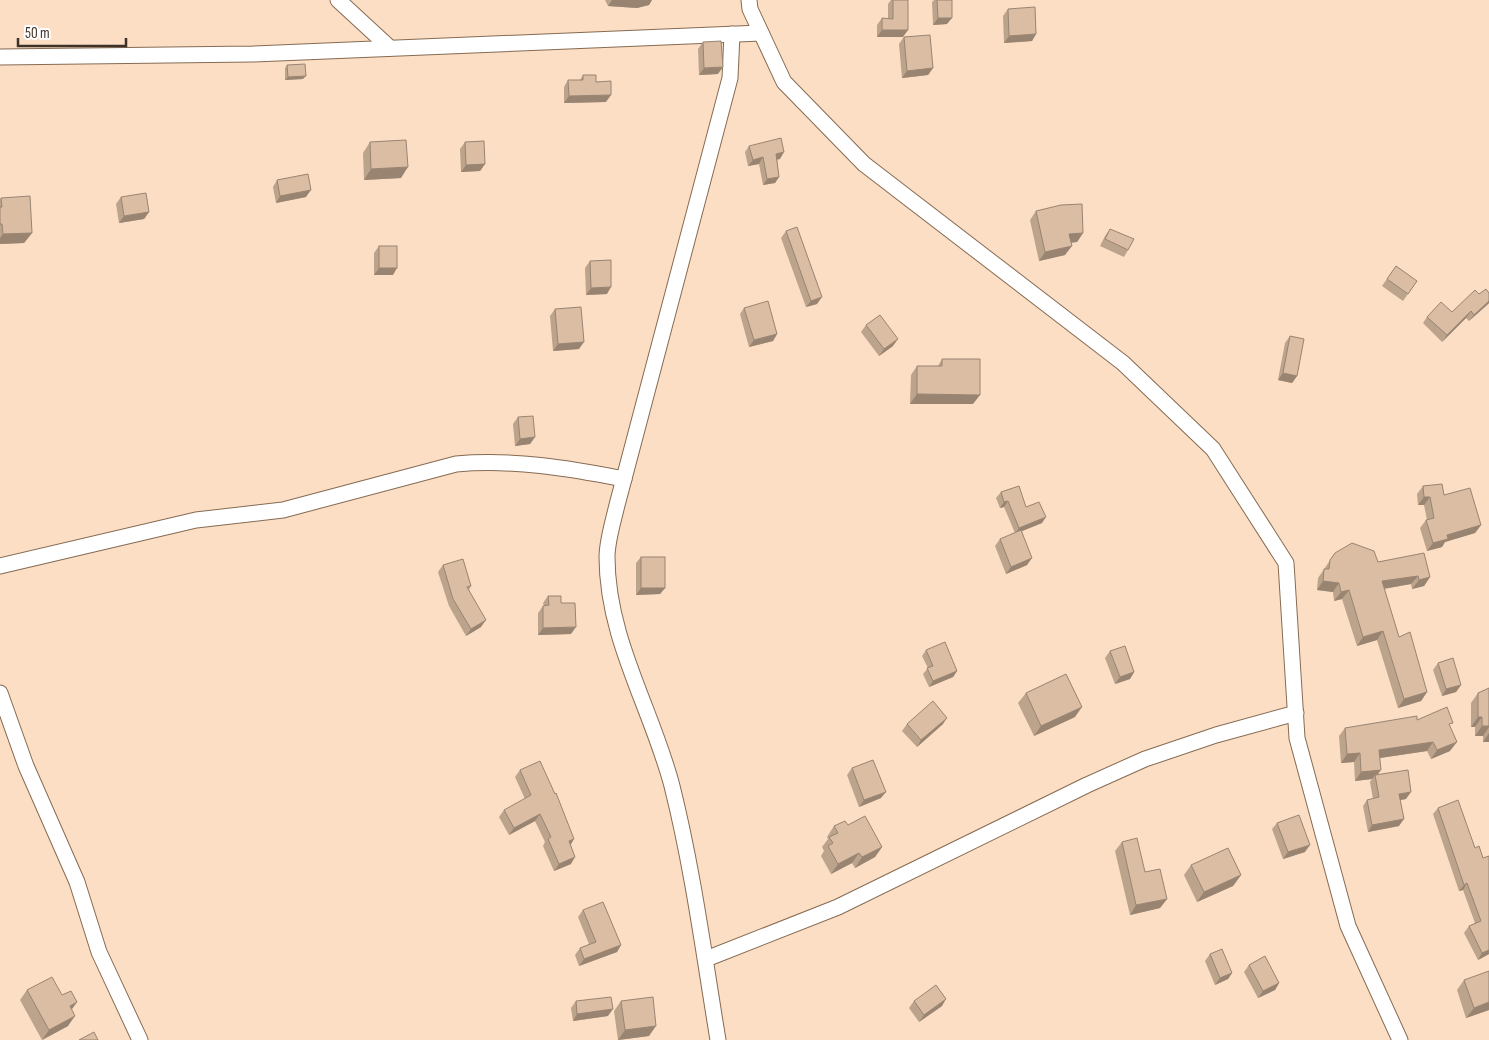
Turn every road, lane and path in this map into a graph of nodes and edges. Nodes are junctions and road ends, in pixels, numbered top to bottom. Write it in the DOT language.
graph roads {
  1 [pos="338,0"];
  2 [pos="750,0"];
  3 [pos="762,33"];
  4 [pos="732,34"];
  5 [pos="390,48"];
  6 [pos="0,57"];
  7 [pos="624,479"];
  8 [pos="0,566"];
  9 [pos="0,693"];
  10 [pos="1296,713"];
  11 [pos="706,959"];
  12 [pos="140,1040"];
  13 [pos="718,1040"];
  14 [pos="1400,1040"];
  1 -- 5 [label="street"];
  2 -- 3 [label="street"];
  3 -- 4 [label="street"];
  3 -- 10 [label="street"];
  4 -- 5 [label="street"];
  4 -- 7 [label="street"];
  5 -- 6 [label="street"];
  7 -- 8 [label="street"];
  7 -- 11 [label="street"];
  9 -- 12 [label="street"];
  10 -- 11 [label="street"];
  10 -- 14 [label="street"];
  11 -- 13 [label="street"];
}
